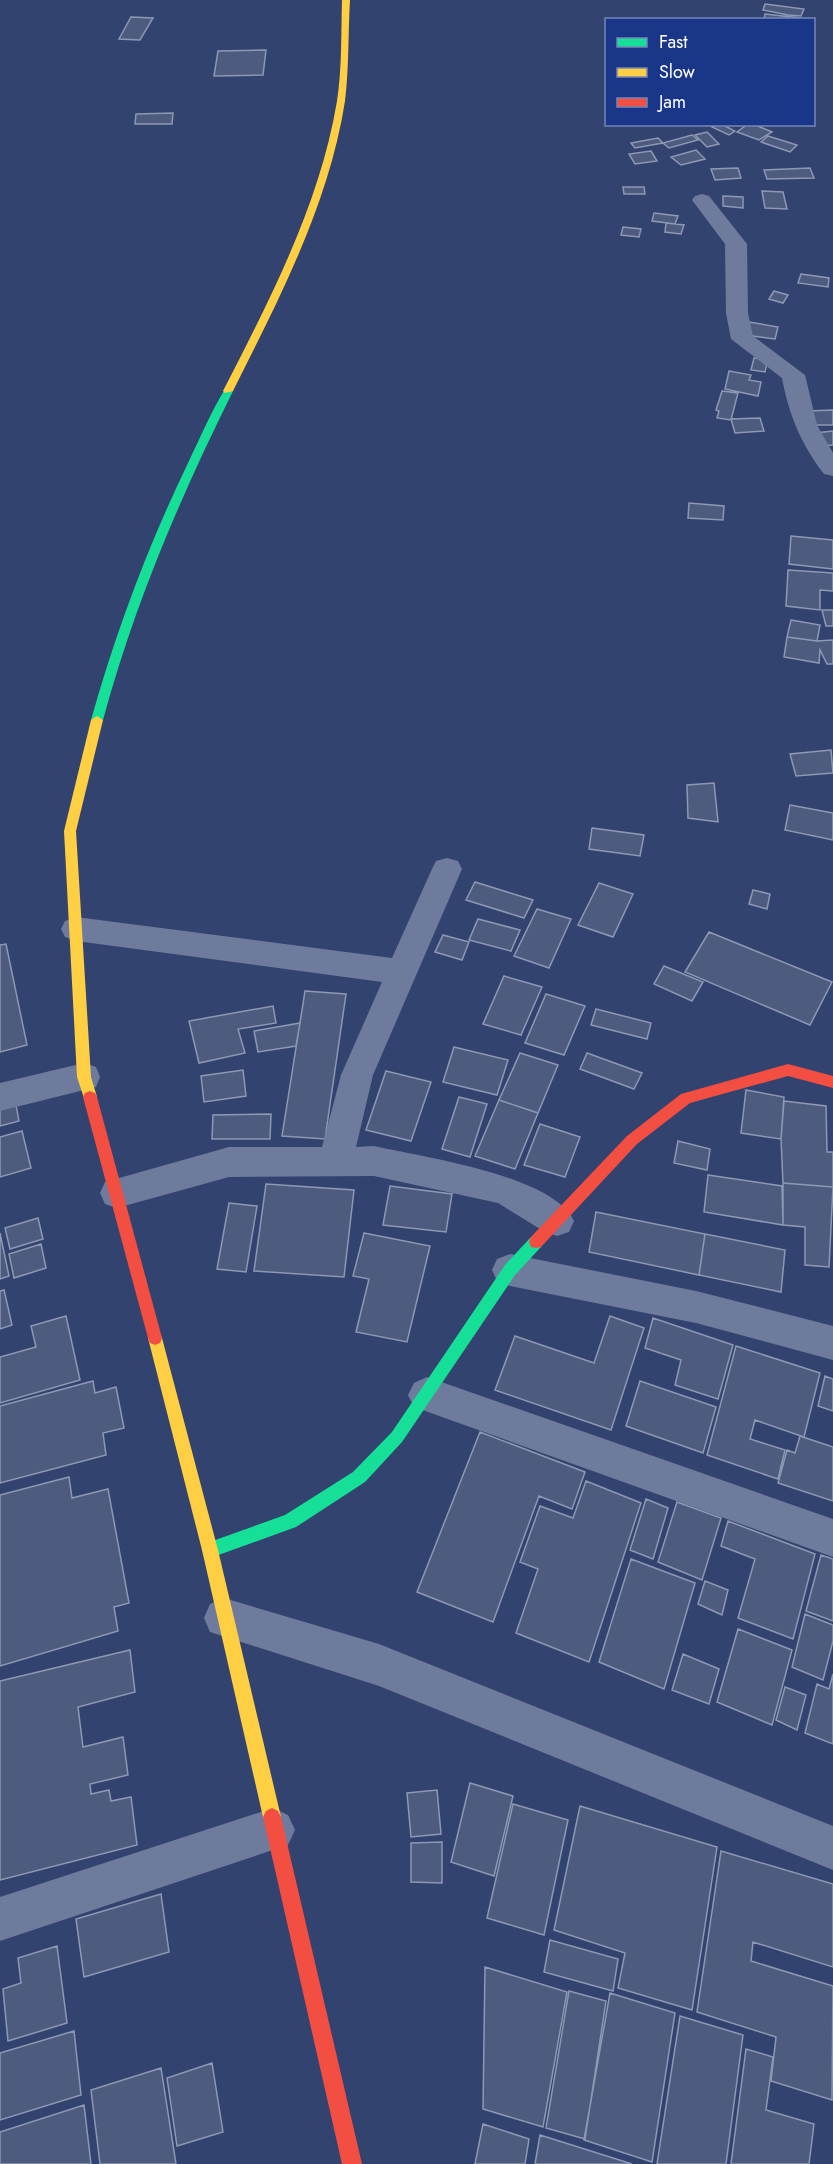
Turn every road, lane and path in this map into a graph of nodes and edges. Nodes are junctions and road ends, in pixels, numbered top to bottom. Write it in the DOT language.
graph roads {
  1 [pos="346,0"];
  2 [pos="702,200"];
  3 [pos="833,469"];
  4 [pos="447,869"];
  5 [pos="76,929"];
  6 [pos="402,972"];
  7 [pos="84,1077"];
  8 [pos="833,1082"];
  9 [pos="0,1097"];
  10 [pos="335,1162"];
  11 [pos="117,1193"];
  12 [pos="557,1221"];
  13 [pos="510,1270"];
  14 [pos="833,1343"];
  15 [pos="428,1395"];
  16 [pos="833,1538"];
  17 [pos="210,1551"];
  18 [pos="224,1618"];
  19 [pos="273,1830"];
  20 [pos="833,1848"];
  21 [pos="0,1919"];
  22 [pos="352,2164"];
  1 -- 5 [label="street"];
  2 -- 3 [label="street"];
  4 -- 6 [label="street"];
  5 -- 6 [label="street"];
  5 -- 7 [label="street"];
  6 -- 10 [label="street"];
  7 -- 9 [label="street"];
  7 -- 11 [label="street"];
  8 -- 12 [label="street"];
  10 -- 11 [label="street"];
  10 -- 12 [label="street"];
  11 -- 17 [label="street"];
  12 -- 13 [label="street"];
  13 -- 14 [label="street"];
  13 -- 15 [label="street"];
  15 -- 16 [label="street"];
  15 -- 17 [label="street"];
  17 -- 18 [label="street"];
  18 -- 19 [label="street"];
  18 -- 20 [label="street"];
  19 -- 21 [label="street"];
  19 -- 22 [label="street"];
}
